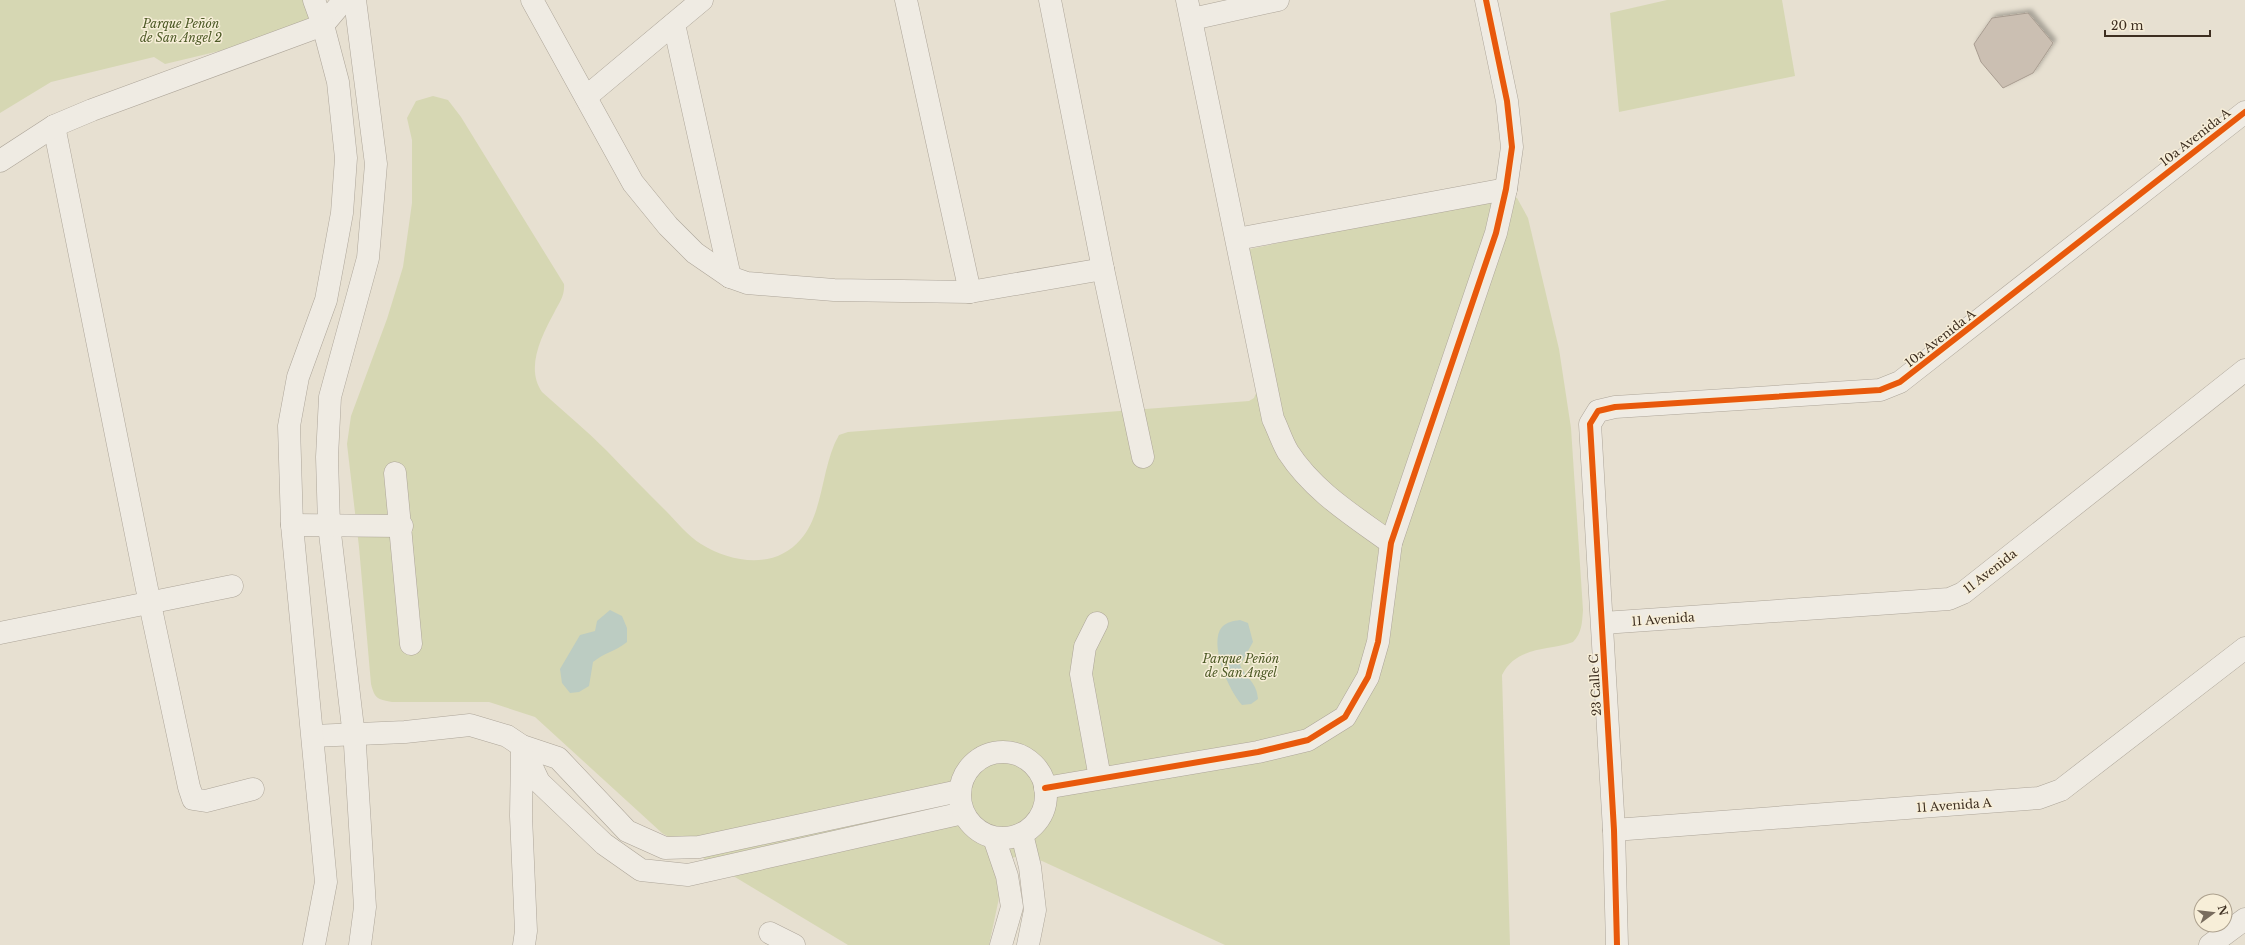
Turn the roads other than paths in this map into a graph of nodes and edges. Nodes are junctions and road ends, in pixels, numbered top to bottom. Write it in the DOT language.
graph roads {
  1 [pos="314,0"];
  2 [pos="344,0"];
  3 [pos="355,0"];
  4 [pos="532,0"];
  5 [pos="702,0"];
  6 [pos="906,0"];
  7 [pos="1050,0"];
  8 [pos="1278,0"];
  9 [pos="1486,0"];
  10 [pos="1189,10"];
  11 [pos="674,24"];
  12 [pos="323,25"];
  13 [pos="586,97"];
  14 [pos="2245,112"];
  15 [pos="54,126"];
  16 [pos="0,161"];
  17 [pos="1506,189"];
  18 [pos="1237,239"];
  19 [pos="1103,269"];
  20 [pos="730,277"];
  21 [pos="970,292"];
  22 [pos="2245,370"];
  23 [pos="1590,424"];
  24 [pos="1143,458"];
  25 [pos="395,472"];
  26 [pos="292,525"];
  27 [pos="329,525"];
  28 [pos="402,526"];
  29 [pos="1391,543"];
  30 [pos="232,586"];
  31 [pos="150,604"];
  32 [pos="1602,623"];
  33 [pos="1097,624"];
  34 [pos="0,633"];
  35 [pos="411,644"];
  36 [pos="2245,648"];
  37 [pos="354,735"];
  38 [pos="313,736"];
  39 [pos="522,746"];
  40 [pos="1100,778"];
  41 [pos="1045,788"];
  42 [pos="253,789"];
  43 [pos="959,791"];
  44 [pos="963,813"];
  45 [pos="1614,830"];
  46 [pos="1022,834"];
  47 [pos="994,838"];
  48 [pos="2245,919"];
  49 [pos="770,933"];
  50 [pos="314,945"];
  51 [pos="360,945"];
  52 [pos="524,945"];
  53 [pos="794,945"];
  54 [pos="1001,945"];
  55 [pos="1028,945"];
  56 [pos="1616,945"];
  57 [pos="2210,945"];
  1 -- 12 [label="street"];
  2 -- 12 [label="street"];
  3 -- 27 [label="street"];
  4 -- 13 [label="street"];
  5 -- 11 [label="street"];
  6 -- 21 [label="street"];
  7 -- 19 [label="street"];
  8 -- 10 [label="street"];
  9 -- 17 [label="street"];
  10 -- 18 [label="street"];
  11 -- 13 [label="street"];
  11 -- 20 [label="street"];
  12 -- 15 [label="street"];
  12 -- 26 [label="street"];
  13 -- 20 [label="street"];
  14 -- 23 [label="street, 10a Avenida A"];
  15 -- 16 [label="street"];
  15 -- 31 [label="street"];
  17 -- 18 [label="street"];
  17 -- 29 [label="street"];
  18 -- 29 [label="street"];
  19 -- 21 [label="street"];
  19 -- 24 [label="street"];
  20 -- 21 [label="street"];
  22 -- 32 [label="street, 11 Avenida"];
  23 -- 32 [label="street, 23 Calle C"];
  25 -- 28 [label="street"];
  26 -- 27 [label="street"];
  26 -- 38 [label="street"];
  27 -- 28 [label="street"];
  27 -- 37 [label="street"];
  28 -- 35 [label="street"];
  29 -- 40 [label="street"];
  30 -- 31 [label="street"];
  31 -- 34 [label="street"];
  31 -- 42 [label="street"];
  32 -- 45 [label="street, 23 Calle C"];
  33 -- 40 [label="street"];
  36 -- 45 [label="street, 11 Avenida A"];
  37 -- 38 [label="street"];
  37 -- 39 [label="street"];
  37 -- 51 [label="street"];
  38 -- 50 [label="street"];
  39 -- 43 [label="street"];
  39 -- 44 [label="street"];
  39 -- 52 [label="street"];
  40 -- 41 [label="street"];
  41 -- 43 [label="street"];
  41 -- 46 [label="street"];
  43 -- 44 [label="street"];
  44 -- 47 [label="street"];
  45 -- 56 [label="street, 23 Calle C"];
  46 -- 47 [label="street"];
  46 -- 55 [label="street"];
  47 -- 54 [label="street"];
  48 -- 57 [label="street"];
  49 -- 53 [label="street"];
}
